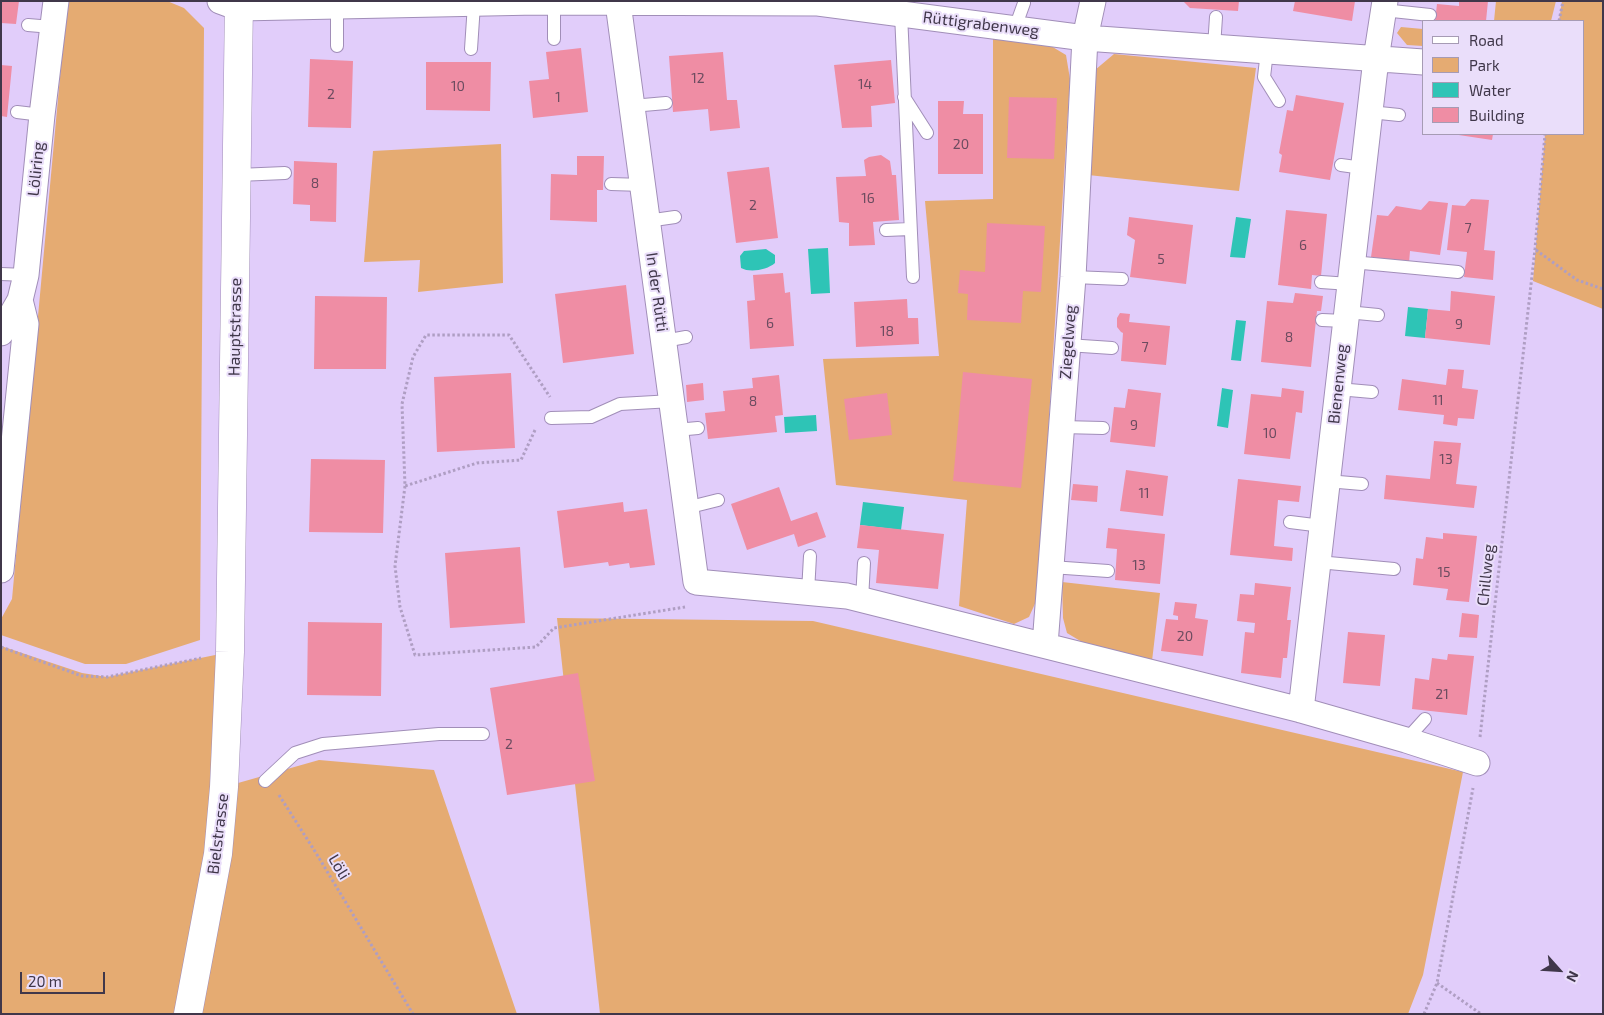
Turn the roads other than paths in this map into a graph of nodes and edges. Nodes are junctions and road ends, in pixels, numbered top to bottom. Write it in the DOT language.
graph roads {
  1 [pos="56,1"];
  2 [pos="1093,1"];
  3 [pos="543,2"];
  4 [pos="618,2"];
  5 [pos="668,2"];
  6 [pos="694,2"];
  7 [pos="775,2"];
  8 [pos="818,2"];
  9 [pos="1024,3"];
  10 [pos="233,4"];
  11 [pos="474,4"];
  12 [pos="329,5"];
  13 [pos="1384,5"];
  14 [pos="901,14"];
  15 [pos="1430,15"];
  16 [pos="1216,17"];
  17 [pos="28,25"];
  18 [pos="52,28"];
  19 [pos="1015,28"];
  20 [pos="1085,38"];
  21 [pos="554,39"];
  22 [pos="337,46"];
  23 [pos="1214,47"];
  24 [pos="471,49"];
  25 [pos="1267,51"];
  26 [pos="1376,59"];
  27 [pos="1422,62"];
  28 [pos="904,97"];
  29 [pos="1279,101"];
  30 [pos="666,103"];
  31 [pos="632,106"];
  32 [pos="17,112"];
  33 [pos="1370,112"];
  34 [pos="42,115"];
  35 [pos="1399,115"];
  36 [pos="927,133"];
  37 [pos="285,173"];
  38 [pos="238,175"];
  39 [pos="611,184"];
  40 [pos="643,185"];
  41 [pos="676,217"];
  42 [pos="648,221"];
  43 [pos="886,230"];
  44 [pos="910,230"];
  45 [pos="1458,272"];
  46 [pos="1351,273"];
  47 [pos="1,274"];
  48 [pos="26,275"];
  49 [pos="913,277"];
  50 [pos="1073,277"];
  51 [pos="1122,279"];
  52 [pos="1321,282"];
  53 [pos="20,300"];
  54 [pos="1378,315"];
  55 [pos="1338,318"];
  56 [pos="1,333"];
  57 [pos="1068,345"];
  58 [pos="1112,348"];
  59 [pos="1338,389"];
  60 [pos="1372,392"];
  61 [pos="672,401"];
  62 [pos="551,418"];
  63 [pos="1061,427"];
  64 [pos="1103,428"];
  65 [pos="1327,481"];
  66 [pos="1362,484"];
  67 [pos="718,500"];
  68 [pos="686,508"];
  69 [pos="1290,522"];
  70 [pos="1322,526"];
  71 [pos="810,556"];
  72 [pos="1318,562"];
  73 [pos="864,563"];
  74 [pos="1051,567"];
  75 [pos="1394,569"];
  76 [pos="1,570"];
  77 [pos="1108,571"];
  78 [pos="808,592"];
  79 [pos="862,600"];
  80 [pos="1045,645"];
  81 [pos="230,652"];
  82 [pos="1301,710"];
  83 [pos="1425,719"];
  84 [pos="483,734"];
  85 [pos="1406,740"];
  86 [pos="1477,763"];
  87 [pos="265,781"];
  88 [pos="188,1014"];
  1 -- 18 [label="street, Löliring"];
  2 -- 20 [label="street, Ziegelweg"];
  3 -- 4 [label="street, Rüttigrabenweg"];
  3 -- 11 [label="street, Rüttigrabenweg"];
  3 -- 21 [label="lane"];
  4 -- 5 [label="street, Rüttigrabenweg"];
  4 -- 31 [label="street, In der Rütti"];
  5 -- 6 [label="street, Rüttigrabenweg"];
  6 -- 7 [label="street, Rüttigrabenweg"];
  7 -- 8 [label="street, Rüttigrabenweg"];
  8 -- 14 [label="street, Rüttigrabenweg"];
  9 -- 19 [label="lane"];
  10 -- 12 [label="street, Rüttigrabenweg"];
  10 -- 38 [label="main road, Hauptstrasse"];
  11 -- 12 [label="street, Rüttigrabenweg"];
  11 -- 24 [label="lane"];
  12 -- 22 [label="lane"];
  13 -- 15 [label="lane"];
  13 -- 26 [label="street, Bienenweg"];
  14 -- 19 [label="street, Rüttigrabenweg"];
  14 -- 28 [label="lane"];
  16 -- 23 [label="lane"];
  17 -- 18 [label="lane"];
  18 -- 34 [label="street, Löliring"];
  19 -- 20 [label="street, Rüttigrabenweg"];
  20 -- 23 [label="street, Rüttigrabenweg"];
  20 -- 50 [label="street, Ziegelweg"];
  23 -- 25 [label="street, Rüttigrabenweg"];
  25 -- 26 [label="street, Rüttigrabenweg"];
  25 -- 29 [label="lane"];
  26 -- 27 [label="street, Rüttigrabenweg"];
  26 -- 33 [label="street, Bienenweg"];
  28 -- 36 [label="lane"];
  28 -- 44 [label="lane"];
  30 -- 31 [label="lane"];
  31 -- 40 [label="street, In der Rütti"];
  32 -- 34 [label="lane"];
  33 -- 35 [label="lane"];
  33 -- 46 [label="street, Bienenweg"];
  34 -- 48 [label="street, Löliring"];
  37 -- 38 [label="lane"];
  38 -- 81 [label="main road, Hauptstrasse"];
  39 -- 40 [label="lane"];
  40 -- 42 [label="street, In der Rütti"];
  41 -- 42 [label="lane"];
  42 -- 61 [label="street, In der Rütti"];
  43 -- 44 [label="lane"];
  44 -- 49 [label="lane"];
  45 -- 46 [label="lane"];
  46 -- 52 [label="lane"];
  46 -- 55 [label="street, Bienenweg"];
  47 -- 48 [label="lane"];
  48 -- 53 [label="street, Löliring"];
  50 -- 51 [label="lane"];
  50 -- 57 [label="street, Ziegelweg"];
  53 -- 56 [label="street, Löliring"];
  53 -- 76 [label="street"];
  54 -- 55 [label="lane"];
  55 -- 59 [label="street, Bienenweg"];
  57 -- 58 [label="lane"];
  57 -- 63 [label="street, Ziegelweg"];
  59 -- 60 [label="lane"];
  59 -- 65 [label="street, Bienenweg"];
  61 -- 62 [label="lane"];
  61 -- 68 [label="street, In der Rütti"];
  63 -- 64 [label="lane"];
  63 -- 74 [label="street, Ziegelweg"];
  65 -- 66 [label="lane"];
  65 -- 70 [label="street, Bienenweg"];
  67 -- 68 [label="lane"];
  68 -- 78 [label="street, In der Rütti"];
  69 -- 70 [label="lane"];
  70 -- 72 [label="street, Bienenweg"];
  71 -- 78 [label="lane"];
  72 -- 75 [label="lane"];
  72 -- 82 [label="street, Bienenweg"];
  73 -- 79 [label="lane"];
  74 -- 77 [label="lane"];
  74 -- 80 [label="street, Ziegelweg"];
  78 -- 79 [label="street"];
  79 -- 80 [label="street"];
  80 -- 82 [label="street"];
  81 -- 88 [label="main road, Bielstrasse"];
  82 -- 85 [label="street"];
  83 -- 85 [label="lane"];
  84 -- 87 [label="lane"];
  85 -- 86 [label="street"];
}
